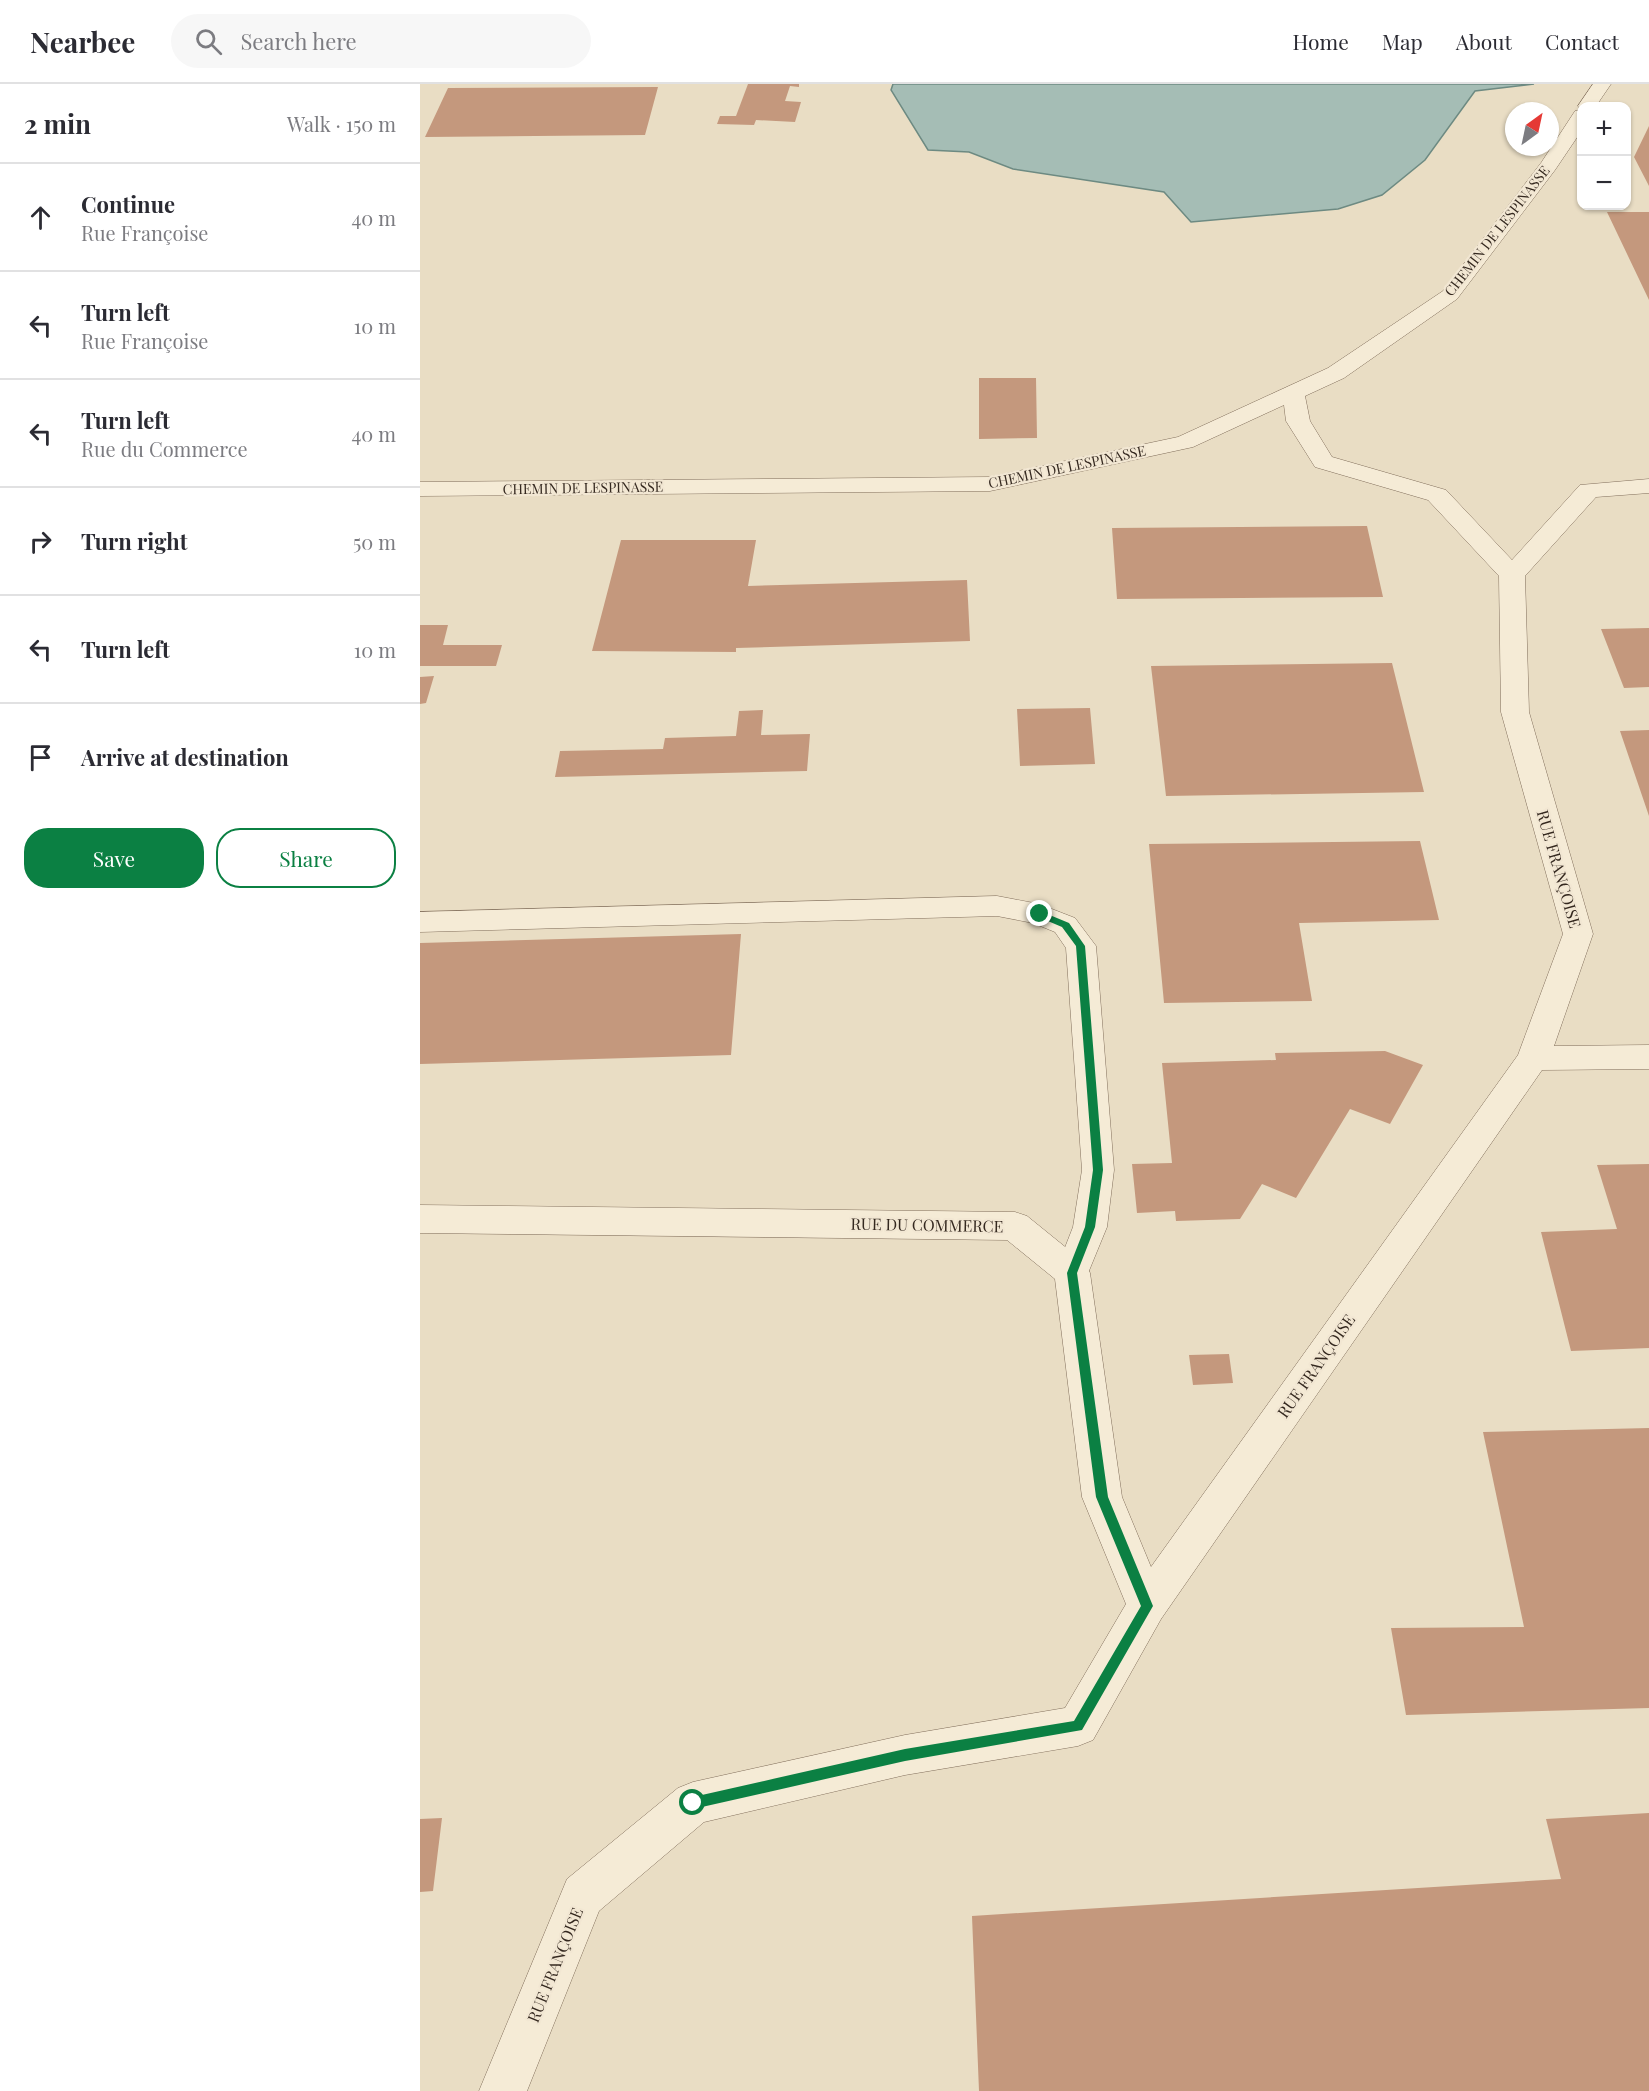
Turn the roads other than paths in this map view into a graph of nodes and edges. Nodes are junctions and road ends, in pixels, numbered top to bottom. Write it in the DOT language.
graph roads {
  1 [pos="1602,84"];
  2 [pos="1590,102"];
  3 [pos="1577,121"];
  4 [pos="1293,394"];
  5 [pos="1649,486"];
  6 [pos="420,489"];
  7 [pos="1512,575"];
  8 [pos="420,922"];
  9 [pos="1649,1057"];
  10 [pos="1533,1058"];
  11 [pos="420,1218"];
  12 [pos="1072,1273"];
  13 [pos="1147,1606"];
  14 [pos="503,2091"];
  1 -- 2 [label="street"];
  3 -- 4 [label="street, CHEMIN DE LESPINASSE"];
  4 -- 6 [label="street, CHEMIN DE LESPINASSE"];
  4 -- 7 [label="street"];
  5 -- 7 [label="street"];
  7 -- 10 [label="street, RUE FRANÇOISE"];
  8 -- 12 [label="lane"];
  9 -- 10 [label="street"];
  10 -- 13 [label="street, RUE FRANÇOISE"];
  11 -- 12 [label="street, RUE DU COMMERCE"];
  12 -- 13 [label="street"];
  13 -- 14 [label="street, RUE FRANÇOISE"];
}
